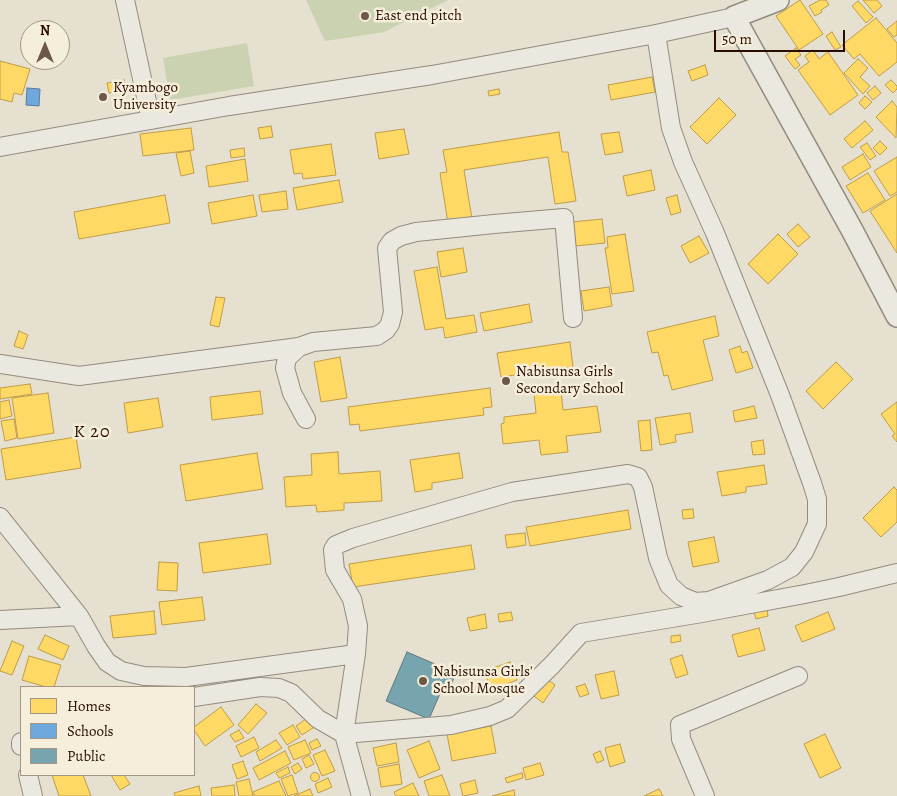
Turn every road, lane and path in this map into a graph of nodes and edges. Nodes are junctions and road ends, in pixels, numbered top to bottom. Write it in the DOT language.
graph roads {
  1 [pos="125,0"];
  2 [pos="778,0"];
  3 [pos="734,17"];
  4 [pos="656,34"];
  5 [pos="151,120"];
  6 [pos="0,147"];
  7 [pos="897,316"];
  8 [pos="573,318"];
  9 [pos="299,347"];
  10 [pos="0,364"];
  11 [pos="306,419"];
  12 [pos="0,517"];
  13 [pos="897,572"];
  14 [pos="78,616"];
  15 [pos="0,620"];
  16 [pos="356,654"];
  17 [pos="798,676"];
  18 [pos="195,696"];
  19 [pos="344,734"];
  20 [pos="28,776"];
  21 [pos="34,796"];
  22 [pos="361,796"];
  23 [pos="704,796"];
  1 -- 5 [label="street"];
  2 -- 3 [label="street"];
  3 -- 4 [label="street"];
  3 -- 7 [label="street"];
  4 -- 5 [label="street"];
  4 -- 16 [label="street"];
  5 -- 6 [label="street"];
  8 -- 9 [label="street"];
  9 -- 10 [label="street"];
  9 -- 11 [label="street"];
  12 -- 14 [label="street"];
  13 -- 19 [label="street"];
  14 -- 15 [label="street"];
  14 -- 16 [label="street"];
  16 -- 19 [label="street"];
  17 -- 23 [label="street"];
  18 -- 19 [label="street"];
  19 -- 22 [label="street"];
  20 -- 21 [label="street"];
}
